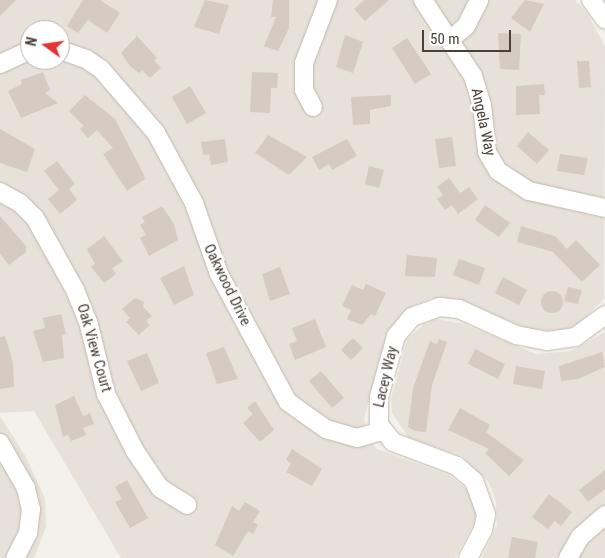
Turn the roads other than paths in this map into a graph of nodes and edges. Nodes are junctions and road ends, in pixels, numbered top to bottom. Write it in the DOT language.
graph roads {
  1 [pos="328,0"];
  2 [pos="423,0"];
  3 [pos="479,0"];
  4 [pos="591,0"];
  5 [pos="605,19"];
  6 [pos="450,40"];
  7 [pos="70,53"];
  8 [pos="20,55"];
  9 [pos="0,64"];
  10 [pos="313,107"];
  11 [pos="0,192"];
  12 [pos="605,208"];
  13 [pos="605,315"];
  14 [pos="382,431"];
  15 [pos="0,443"];
  16 [pos="188,505"];
  17 [pos="605,516"];
  18 [pos="15,558"];
  19 [pos="468,558"];
  20 [pos="568,558"];
  1 -- 10 [label="street"];
  2 -- 6 [label="street, Angela Way"];
  3 -- 6 [label="street"];
  4 -- 5 [label="street"];
  6 -- 12 [label="street, Angela Way"];
  7 -- 14 [label="street, Oakwood Drive"];
  8 -- 9 [label="street"];
  11 -- 16 [label="street, Oak View Court"];
  13 -- 14 [label="street, Lacey Way"];
  14 -- 19 [label="street"];
  15 -- 18 [label="street"];
  17 -- 20 [label="street"];
}
